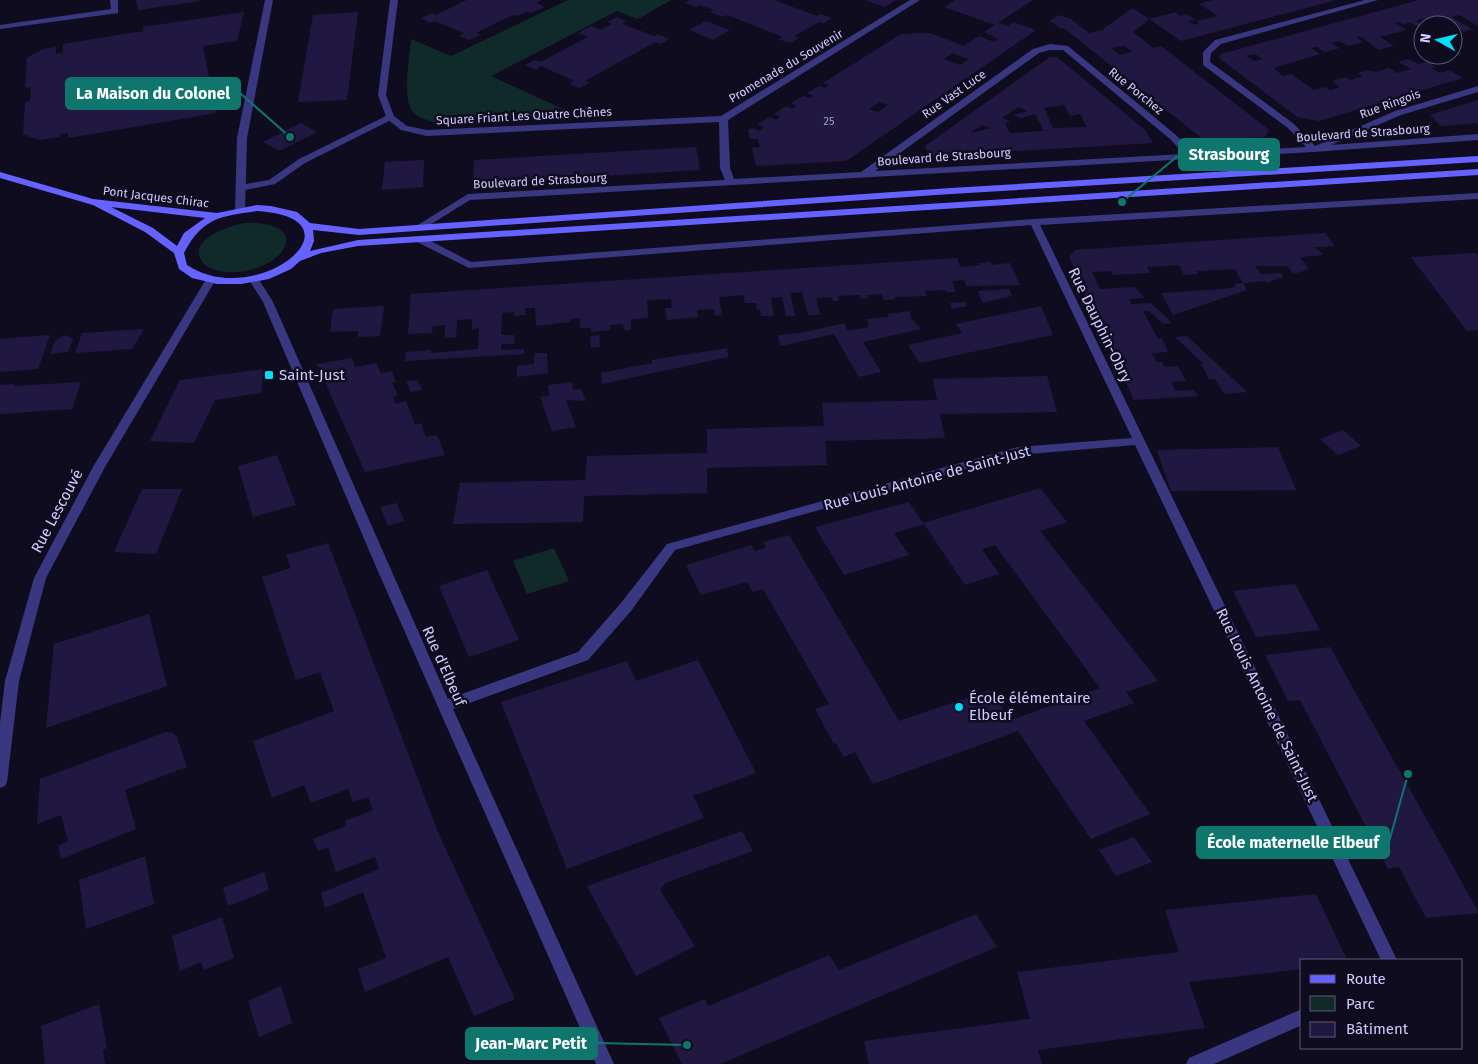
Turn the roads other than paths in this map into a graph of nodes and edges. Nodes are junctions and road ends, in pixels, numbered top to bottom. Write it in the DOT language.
graph roads {
  1 [pos="114,0"];
  2 [pos="269,0"];
  3 [pos="394,0"];
  4 [pos="916,0"];
  5 [pos="1374,0"];
  6 [pos="0,27"];
  7 [pos="1064,48"];
  8 [pos="1478,89"];
  9 [pos="390,117"];
  10 [pos="723,119"];
  11 [pos="1478,137"];
  12 [pos="1314,149"];
  13 [pos="1190,155"];
  14 [pos="1478,159"];
  15 [pos="1478,172"];
  16 [pos="0,175"];
  17 [pos="862,175"];
  18 [pos="731,182"];
  19 [pos="240,188"];
  20 [pos="1478,196"];
  21 [pos="92,202"];
  22 [pos="240,210"];
  23 [pos="216,216"];
  24 [pos="1034,222"];
  25 [pos="306,226"];
  26 [pos="420,228"];
  27 [pos="419,239"];
  28 [pos="178,252"];
  29 [pos="300,258"];
  30 [pos="254,280"];
  31 [pos="210,281"];
  32 [pos="1140,441"];
  33 [pos="444,706"];
  34 [pos="0,782"];
  35 [pos="1389,959"];
  36 [pos="1300,1018"];
  37 [pos="605,1064"];
  38 [pos="1195,1064"];
  1 -- 6 [label="street"];
  2 -- 19 [label="street"];
  3 -- 9 [label="street"];
  4 -- 10 [label="street, Promenade du Souvenir"];
  5 -- 12 [label="street"];
  7 -- 13 [label="street, Rue Porchez"];
  7 -- 17 [label="street, Rue Vast Luce"];
  8 -- 12 [label="street, Rue Ringois"];
  9 -- 10 [label="street, Square Friant Les Quatre Chênes"];
  9 -- 19 [label="street"];
  10 -- 18 [label="street, Promenade du Souvenir"];
  11 -- 12 [label="street, Boulevard de Strasbourg"];
  12 -- 13 [label="street, Boulevard de Strasbourg"];
  13 -- 17 [label="street, Boulevard de Strasbourg"];
  14 -- 26 [label="main road, Boulevard de Strasbourg"];
  15 -- 27 [label="main road"];
  16 -- 21 [label="main road, Pont Jacques Chirac"];
  17 -- 18 [label="street, Boulevard de Strasbourg"];
  18 -- 26 [label="street, Boulevard de Strasbourg"];
  19 -- 22 [label="street"];
  20 -- 24 [label="street"];
  21 -- 23 [label="main road, Pont Jacques Chirac"];
  21 -- 28 [label="main road, Pont Jacques Chirac"];
  22 -- 23 [label="main road"];
  22 -- 25 [label="main road"];
  23 -- 28 [label="main road"];
  24 -- 27 [label="street"];
  24 -- 32 [label="street, Rue Dauphin-Obry"];
  25 -- 26 [label="main road, Boulevard de Strasbourg"];
  25 -- 29 [label="main road"];
  27 -- 29 [label="main road"];
  28 -- 31 [label="main road"];
  29 -- 30 [label="main road"];
  30 -- 31 [label="main road"];
  30 -- 33 [label="street, Rue d'Elbeuf"];
  31 -- 34 [label="street, Rue Lescouvé"];
  32 -- 33 [label="street, Rue Louis Antoine de Saint-Just"];
  32 -- 35 [label="street, Rue Louis Antoine de Saint-Just"];
  33 -- 37 [label="street, Rue d'Elbeuf"];
  36 -- 38 [label="street"];
}
